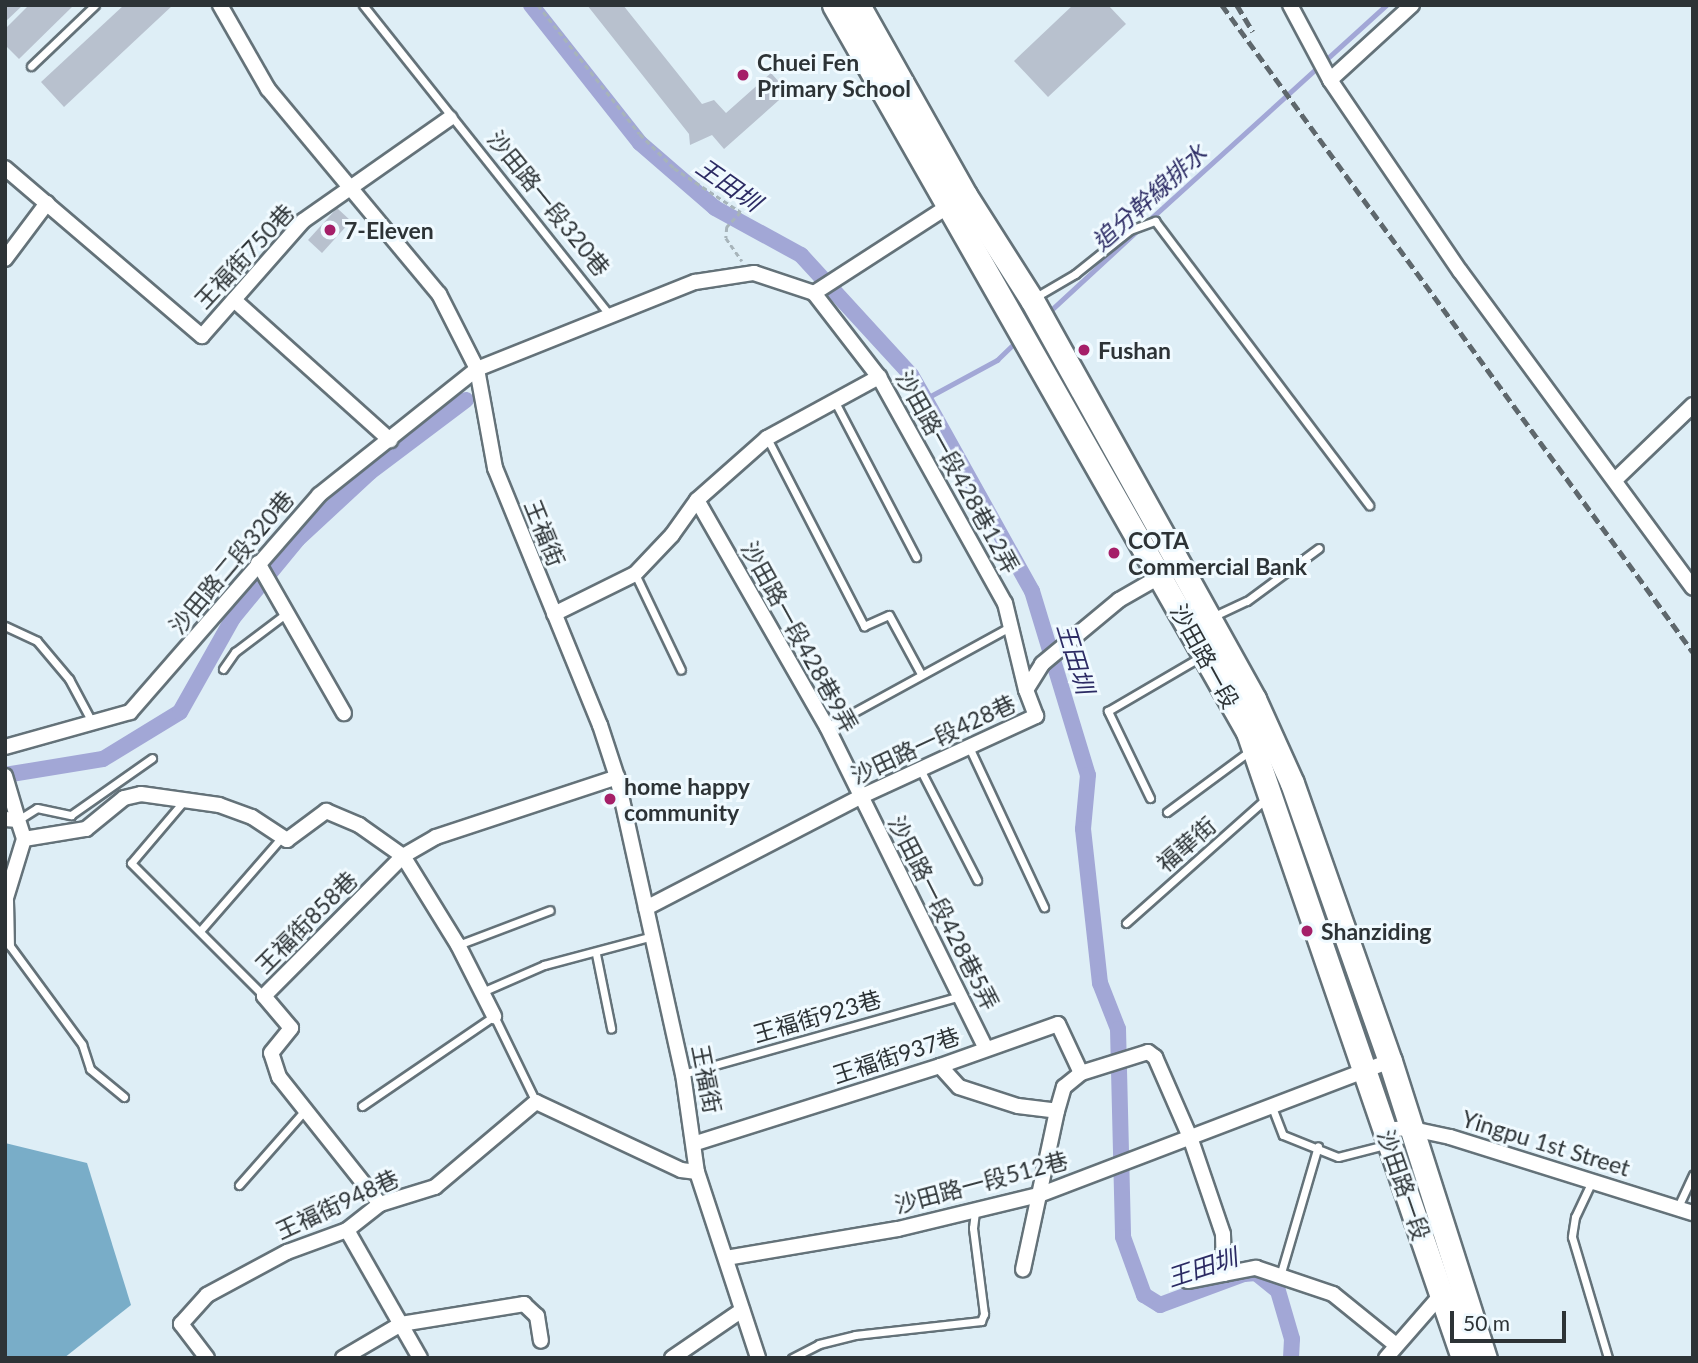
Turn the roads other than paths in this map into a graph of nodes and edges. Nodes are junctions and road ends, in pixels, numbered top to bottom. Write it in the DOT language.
graph roads {
  1 [pos="95,5"];
  2 [pos="220,5"];
  3 [pos="363,5"];
  4 [pos="834,5"];
  5 [pos="858,5"];
  6 [pos="1290,5"];
  7 [pos="1412,5"];
  8 [pos="31,66"];
  9 [pos="1330,80"];
  10 [pos="450,118"];
  11 [pos="5,168"];
  12 [pos="351,190"];
  13 [pos="957,201"];
  14 [pos="47,203"];
  15 [pos="5,259"];
  16 [pos="814,293"];
  17 [pos="234,300"];
  18 [pos="1032,300"];
  19 [pos="610,316"];
  20 [pos="477,369"];
  21 [pos="879,377"];
  22 [pos="835,402"];
  23 [pos="1693,405"];
  24 [pos="767,438"];
  25 [pos="390,440"];
  26 [pos="1615,480"];
  27 [pos="696,500"];
  28 [pos="1369,505"];
  29 [pos="1319,548"];
  30 [pos="916,557"];
  31 [pos="258,563"];
  32 [pos="1170,571"];
  33 [pos="635,574"];
  34 [pos="1693,588"];
  35 [pos="289,612"];
  36 [pos="554,614"];
  37 [pos="1212,617"];
  38 [pos="5,626"];
  39 [pos="1010,627"];
  40 [pos="1204,654"];
  41 [pos="223,669"];
  42 [pos="681,670"];
  43 [pos="921,674"];
  44 [pos="1026,690"];
  45 [pos="344,713"];
  46 [pos="94,726"];
  47 [pos="827,727"];
  48 [pos="5,747"];
  49 [pos="970,747"];
  50 [pos="1254,747"];
  51 [pos="152,758"];
  52 [pos="920,769"];
  53 [pos="5,776"];
  54 [pos="617,777"];
  55 [pos="1271,795"];
  56 [pos="860,797"];
  57 [pos="1150,798"];
  58 [pos="185,800"];
  59 [pos="1167,812"];
  60 [pos="11,819"];
  61 [pos="282,837"];
  62 [pos="24,839"];
  63 [pos="403,856"];
  64 [pos="977,880"];
  65 [pos="7,901"];
  66 [pos="1044,907"];
  67 [pos="646,908"];
  68 [pos="550,910"];
  69 [pos="1126,923"];
  70 [pos="200,932"];
  71 [pos="654,936"];
  72 [pos="458,945"];
  73 [pos="596,954"];
  74 [pos="482,992"];
  75 [pos="264,996"];
  76 [pos="961,996"];
  77 [pos="494,1016"];
  78 [pos="611,1028"];
  79 [pos="986,1049"];
  80 [pos="1390,1061"];
  81 [pos="940,1066"];
  82 [pos="1367,1070"];
  83 [pos="1081,1073"];
  84 [pos="683,1074"];
  85 [pos="124,1097"];
  86 [pos="536,1102"];
  87 [pos="362,1105"];
  88 [pos="1272,1106"];
  89 [pos="306,1109"];
  90 [pos="1057,1111"];
  91 [pos="1408,1128"];
  92 [pos="1190,1137"];
  93 [pos="1387,1137"];
  94 [pos="696,1143"];
  95 [pos="1318,1146"];
  96 [pos="697,1172"];
  97 [pos="1693,1175"];
  98 [pos="1593,1179"];
  99 [pos="239,1185"];
  100 [pos="1039,1195"];
  101 [pos="380,1205"];
  102 [pos="975,1210"];
  103 [pos="1677,1210"];
  104 [pos="1693,1213"];
  105 [pos="347,1230"];
  106 [pos="726,1258"];
  107 [pos="1023,1269"];
  108 [pos="1224,1274"];
  109 [pos="1280,1276"];
  110 [pos="1188,1281"];
  111 [pos="1441,1295"];
  112 [pos="742,1310"];
  113 [pos="401,1324"];
  114 [pos="541,1341"];
  115 [pos="1396,1345"];
  116 [pos="207,1358"];
  117 [pos="343,1358"];
  118 [pos="420,1358"];
  119 [pos="672,1358"];
  120 [pos="758,1358"];
  121 [pos="792,1358"];
  122 [pos="1386,1358"];
  123 [pos="1463,1358"];
  124 [pos="1485,1358"];
  125 [pos="1608,1358"];
  1 -- 8 [label="lane"];
  2 -- 12 [label="street, 王福街"];
  3 -- 10 [label="lane, 沙田路一段320巷"];
  4 -- 13 [label="main road, 沙田路一段"];
  5 -- 13 [label="main road, 沙田路一段"];
  6 -- 9 [label="street"];
  7 -- 9 [label="street"];
  9 -- 26 [label="street"];
  10 -- 12 [label="street, 王福街750巷"];
  10 -- 19 [label="lane, 沙田路一段320巷"];
  11 -- 14 [label="street, 王福街750巷"];
  12 -- 17 [label="street, 王福街750巷"];
  12 -- 20 [label="street, 王福街"];
  13 -- 16 [label="street"];
  13 -- 18 [label="main road, 沙田路一段"];
  13 -- 32 [label="main road, 沙田路一段"];
  14 -- 15 [label="street"];
  14 -- 17 [label="street, 王福街750巷"];
  16 -- 19 [label="street"];
  16 -- 21 [label="street, 沙田路一段428巷12弄"];
  17 -- 25 [label="street"];
  18 -- 28 [label="lane"];
  18 -- 32 [label="main road, 沙田路一段"];
  19 -- 20 [label="street"];
  20 -- 25 [label="street, 沙田路二段320巷"];
  20 -- 36 [label="street, 王福街"];
  21 -- 22 [label="street"];
  21 -- 39 [label="street, 沙田路一段428巷12弄"];
  22 -- 24 [label="street"];
  22 -- 30 [label="lane"];
  23 -- 26 [label="street"];
  24 -- 27 [label="street"];
  24 -- 43 [label="lane"];
  25 -- 31 [label="street, 沙田路二段320巷"];
  26 -- 34 [label="street"];
  27 -- 33 [label="street"];
  27 -- 47 [label="street, 沙田路一段428巷9弄"];
  29 -- 37 [label="lane"];
  31 -- 35 [label="street"];
  31 -- 46 [label="street, 沙田路二段320巷"];
  32 -- 37 [label="main road, 沙田路一段"];
  32 -- 40 [label="main road, 沙田路一段"];
  32 -- 44 [label="street, 沙田路一段428巷"];
  33 -- 36 [label="street"];
  33 -- 42 [label="lane"];
  35 -- 41 [label="lane"];
  35 -- 45 [label="street"];
  36 -- 54 [label="street, 王福街"];
  37 -- 80 [label="main road, 沙田路一段"];
  38 -- 46 [label="lane"];
  39 -- 43 [label="lane"];
  39 -- 44 [label="street, 沙田路一段428巷12弄"];
  40 -- 50 [label="main road, 沙田路一段"];
  40 -- 57 [label="lane"];
  43 -- 47 [label="lane"];
  44 -- 49 [label="street, 沙田路一段428巷"];
  46 -- 48 [label="street, 沙田路二段320巷"];
  47 -- 56 [label="street, 沙田路一段428巷9弄"];
  49 -- 52 [label="street, 沙田路一段428巷"];
  49 -- 66 [label="lane"];
  50 -- 55 [label="main road, 沙田路一段"];
  50 -- 59 [label="lane"];
  51 -- 60 [label="lane"];
  52 -- 56 [label="street, 沙田路一段428巷"];
  52 -- 64 [label="lane"];
  53 -- 60 [label="street"];
  54 -- 63 [label="street, 王福街858巷"];
  54 -- 67 [label="street, 王福街"];
  55 -- 69 [label="lane, 福華街"];
  55 -- 82 [label="main road, 沙田路一段"];
  56 -- 67 [label="street, 沙田路一段428巷"];
  56 -- 76 [label="street, 沙田路一段428巷5弄"];
  58 -- 61 [label="street"];
  58 -- 62 [label="street"];
  58 -- 70 [label="lane"];
  60 -- 62 [label="street"];
  61 -- 63 [label="street"];
  61 -- 70 [label="lane"];
  62 -- 65 [label="street"];
  63 -- 72 [label="street"];
  63 -- 75 [label="street, 王福街858巷"];
  65 -- 85 [label="lane"];
  67 -- 71 [label="street, 王福街"];
  68 -- 72 [label="lane"];
  70 -- 75 [label="lane"];
  71 -- 73 [label="lane"];
  71 -- 84 [label="street, 王福街"];
  72 -- 74 [label="street"];
  73 -- 74 [label="lane"];
  73 -- 78 [label="lane"];
  74 -- 77 [label="street"];
  75 -- 89 [label="street, 王福街858巷"];
  76 -- 79 [label="street, 沙田路一段428巷5弄"];
  76 -- 84 [label="lane, 王福街923巷"];
  77 -- 86 [label="lane"];
  77 -- 87 [label="lane"];
  79 -- 81 [label="street, 王福街937巷"];
  79 -- 83 [label="street, 王福街937巷"];
  80 -- 82 [label="street, 沙田路一段512巷"];
  80 -- 91 [label="main road, 沙田路一段"];
  81 -- 90 [label="street"];
  81 -- 94 [label="street, 王福街937巷"];
  82 -- 88 [label="street, 沙田路一段512巷"];
  82 -- 93 [label="main road, 沙田路一段"];
  83 -- 90 [label="street"];
  83 -- 92 [label="street"];
  84 -- 94 [label="street, 王福街"];
  86 -- 96 [label="street"];
  86 -- 101 [label="street, 王福街948巷"];
  88 -- 92 [label="street, 沙田路一段512巷"];
  88 -- 95 [label="lane"];
  89 -- 99 [label="lane"];
  89 -- 101 [label="street, 王福街858巷"];
  90 -- 100 [label="street"];
  91 -- 93 [label="street, Yingpu 1st Street"];
  91 -- 98 [label="street, Yingpu 1st Street"];
  91 -- 124 [label="main road, 沙田路一段"];
  92 -- 100 [label="street, 沙田路一段512巷"];
  92 -- 108 [label="street"];
  93 -- 95 [label="lane"];
  93 -- 111 [label="main road, 沙田路一段"];
  94 -- 96 [label="street"];
  95 -- 109 [label="lane"];
  96 -- 106 [label="street"];
  97 -- 103 [label="lane"];
  98 -- 103 [label="street, Yingpu 1st Street"];
  98 -- 125 [label="lane"];
  100 -- 102 [label="street, 沙田路一段512巷"];
  100 -- 107 [label="street"];
  101 -- 105 [label="street, 王福街948巷"];
  102 -- 106 [label="street, 沙田路一段512巷"];
  102 -- 121 [label="lane"];
  103 -- 104 [label="street, Yingpu 1st Street"];
  105 -- 113 [label="street"];
  105 -- 116 [label="street, 王福街948巷"];
  106 -- 112 [label="street"];
  108 -- 109 [label="street"];
  108 -- 110 [label="street"];
  109 -- 115 [label="street"];
  111 -- 115 [label="street"];
  111 -- 123 [label="main road, 沙田路一段"];
  112 -- 119 [label="street"];
  112 -- 120 [label="street"];
  113 -- 114 [label="street"];
  113 -- 117 [label="street"];
  113 -- 118 [label="street"];
  115 -- 122 [label="street"];
}
